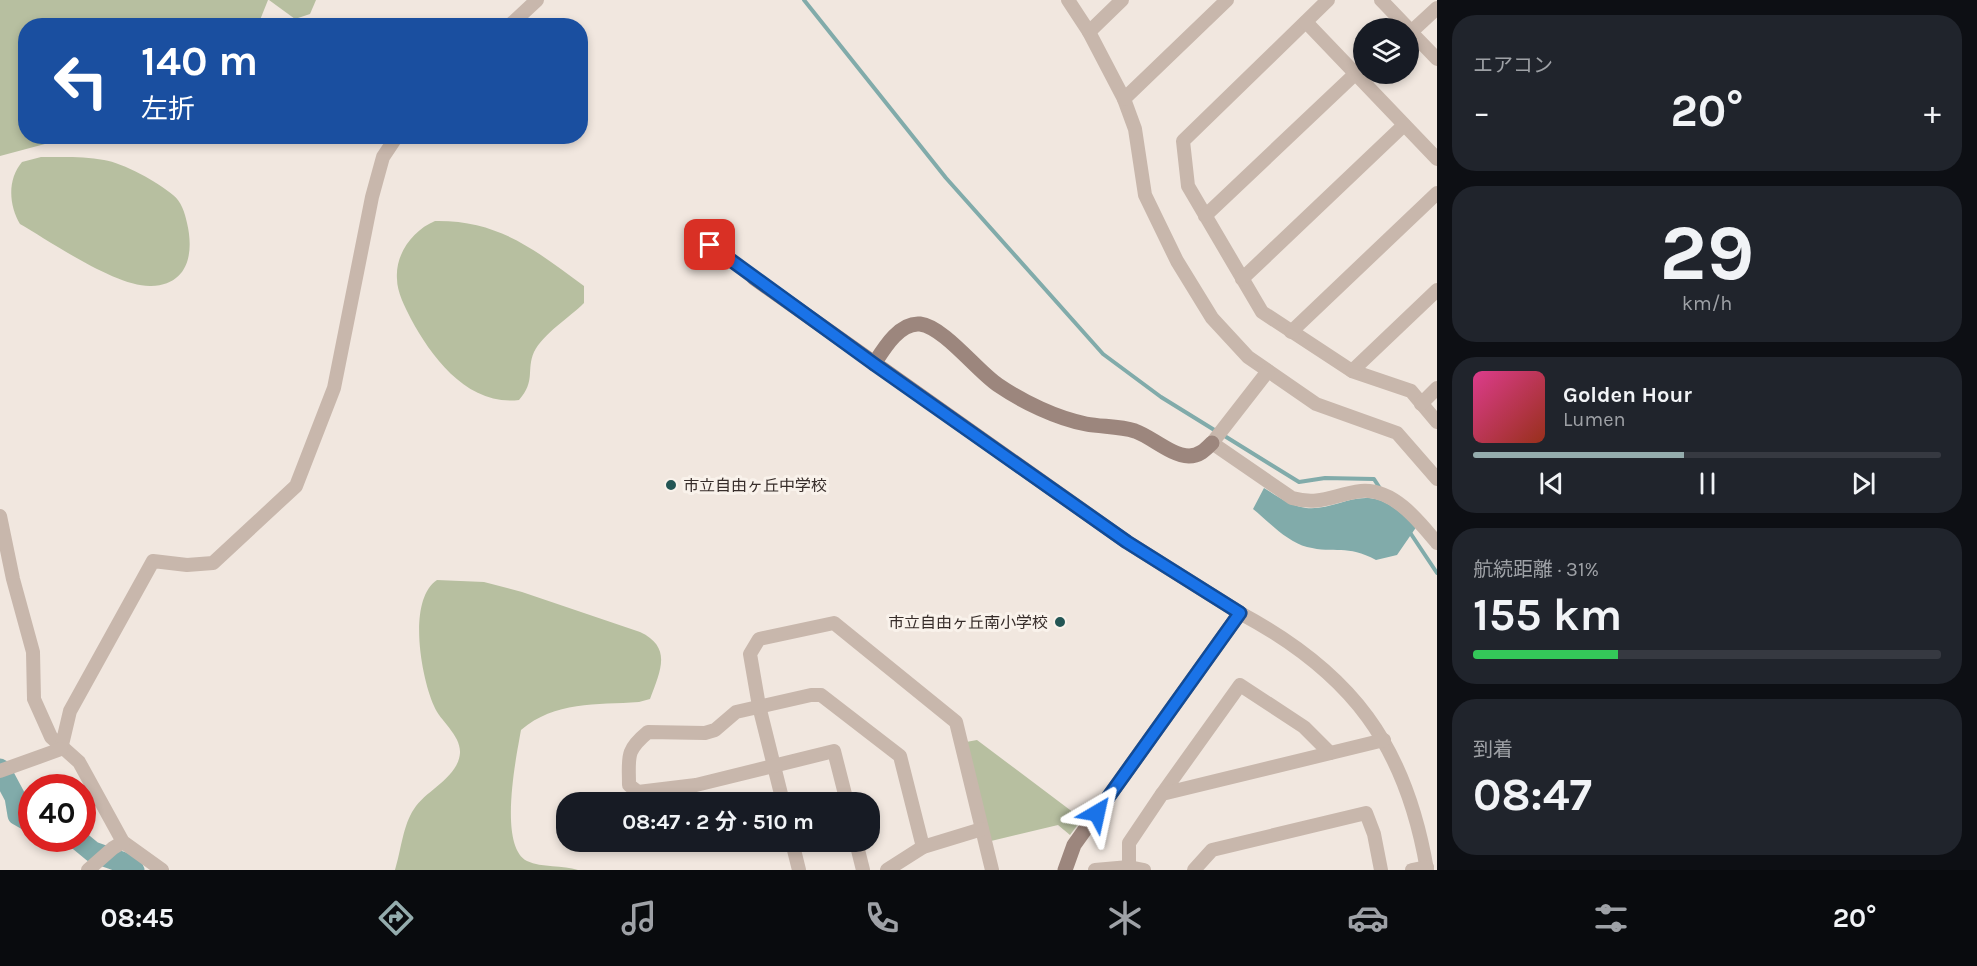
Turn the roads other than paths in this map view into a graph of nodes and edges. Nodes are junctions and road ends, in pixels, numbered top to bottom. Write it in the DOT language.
graph roads {
  1 [pos="537,0"];
  2 [pos="1068,0"];
  3 [pos="1122,0"];
  4 [pos="1227,0"];
  5 [pos="1328,0"];
  6 [pos="1381,0"];
  7 [pos="1437,8"];
  8 [pos="518,18"];
  9 [pos="1398,18"];
  10 [pos="1306,22"];
  11 [pos="1419,22"];
  12 [pos="1089,32"];
  13 [pos="1419,40"];
  14 [pos="1437,59"];
  15 [pos="1353,72"];
  16 [pos="1353,76"];
  17 [pos="1365,84"];
  18 [pos="1124,99"];
  19 [pos="1404,125"];
  20 [pos="392,144"];
  21 [pos="1437,159"];
  22 [pos="1437,193"];
  23 [pos="1205,216"];
  24 [pos="695,233"];
  25 [pos="754,278"];
  26 [pos="1242,279"];
  27 [pos="1437,290"];
  28 [pos="1291,332"];
  29 [pos="874,364"];
  30 [pos="1268,371"];
  31 [pos="1352,371"];
  32 [pos="1437,388"];
  33 [pos="1420,404"];
  34 [pos="1437,422"];
  35 [pos="1212,443"];
  36 [pos="1437,479"];
  37 [pos="0,516"];
  38 [pos="1437,543"];
  39 [pos="1240,613"];
  40 [pos="759,706"];
  41 [pos="1383,740"];
  42 [pos="61,749"];
  43 [pos="1330,753"];
  44 [pos="774,766"];
  45 [pos="0,771"];
  46 [pos="780,792"];
  47 [pos="844,792"];
  48 [pos="1162,794"];
  49 [pos="982,829"];
  50 [pos="123,842"];
  51 [pos="923,847"];
  52 [pos="794,852"];
  53 [pos="858,852"];
  54 [pos="1129,867"];
  55 [pos="1427,868"];
  56 [pos="88,870"];
  57 [pos="162,870"];
  58 [pos="799,870"];
  59 [pos="863,870"];
  60 [pos="887,870"];
  61 [pos="992,870"];
  62 [pos="1065,870"];
  63 [pos="1095,870"];
  64 [pos="1144,870"];
  65 [pos="1194,870"];
  66 [pos="1381,870"];
  67 [pos="1412,870"];
  1 -- 8 [label="street"];
  2 -- 12 [label="street"];
  3 -- 12 [label="street"];
  4 -- 18 [label="street"];
  5 -- 10 [label="street"];
  6 -- 9 [label="street"];
  7 -- 11 [label="street"];
  10 -- 15 [label="street"];
  10 -- 23 [label="street"];
  12 -- 18 [label="street"];
  13 -- 14 [label="street"];
  16 -- 23 [label="street"];
  17 -- 19 [label="street"];
  18 -- 30 [label="street"];
  19 -- 21 [label="street"];
  19 -- 26 [label="street"];
  20 -- 42 [label="street"];
  22 -- 28 [label="street"];
  23 -- 26 [label="street"];
  24 -- 25 [label="street"];
  25 -- 29 [label="street"];
  26 -- 28 [label="street"];
  27 -- 31 [label="street"];
  28 -- 31 [label="street"];
  29 -- 35 [label="street"];
  29 -- 39 [label="street"];
  30 -- 35 [label="street"];
  30 -- 36 [label="street"];
  31 -- 33 [label="street"];
  32 -- 33 [label="street"];
  33 -- 34 [label="street"];
  35 -- 38 [label="street"];
  37 -- 42 [label="street"];
  39 -- 41 [label="street"];
  39 -- 62 [label="street"];
  40 -- 44 [label="street"];
  40 -- 44 [label="street"];
  40 -- 49 [label="street"];
  40 -- 51 [label="street"];
  41 -- 43 [label="street"];
  41 -- 55 [label="street"];
  42 -- 45 [label="street"];
  42 -- 50 [label="street"];
  43 -- 48 [label="street"];
  43 -- 48 [label="street"];
  44 -- 46 [label="street"];
  44 -- 47 [label="street"];
  48 -- 54 [label="street"];
  49 -- 51 [label="street"];
  49 -- 61 [label="street"];
  50 -- 56 [label="street"];
  50 -- 57 [label="street"];
  51 -- 60 [label="street"];
  52 -- 58 [label="street"];
  53 -- 59 [label="street"];
  54 -- 63 [label="street"];
  54 -- 64 [label="street"];
  55 -- 67 [label="street"];
  65 -- 66 [label="street"];
}
